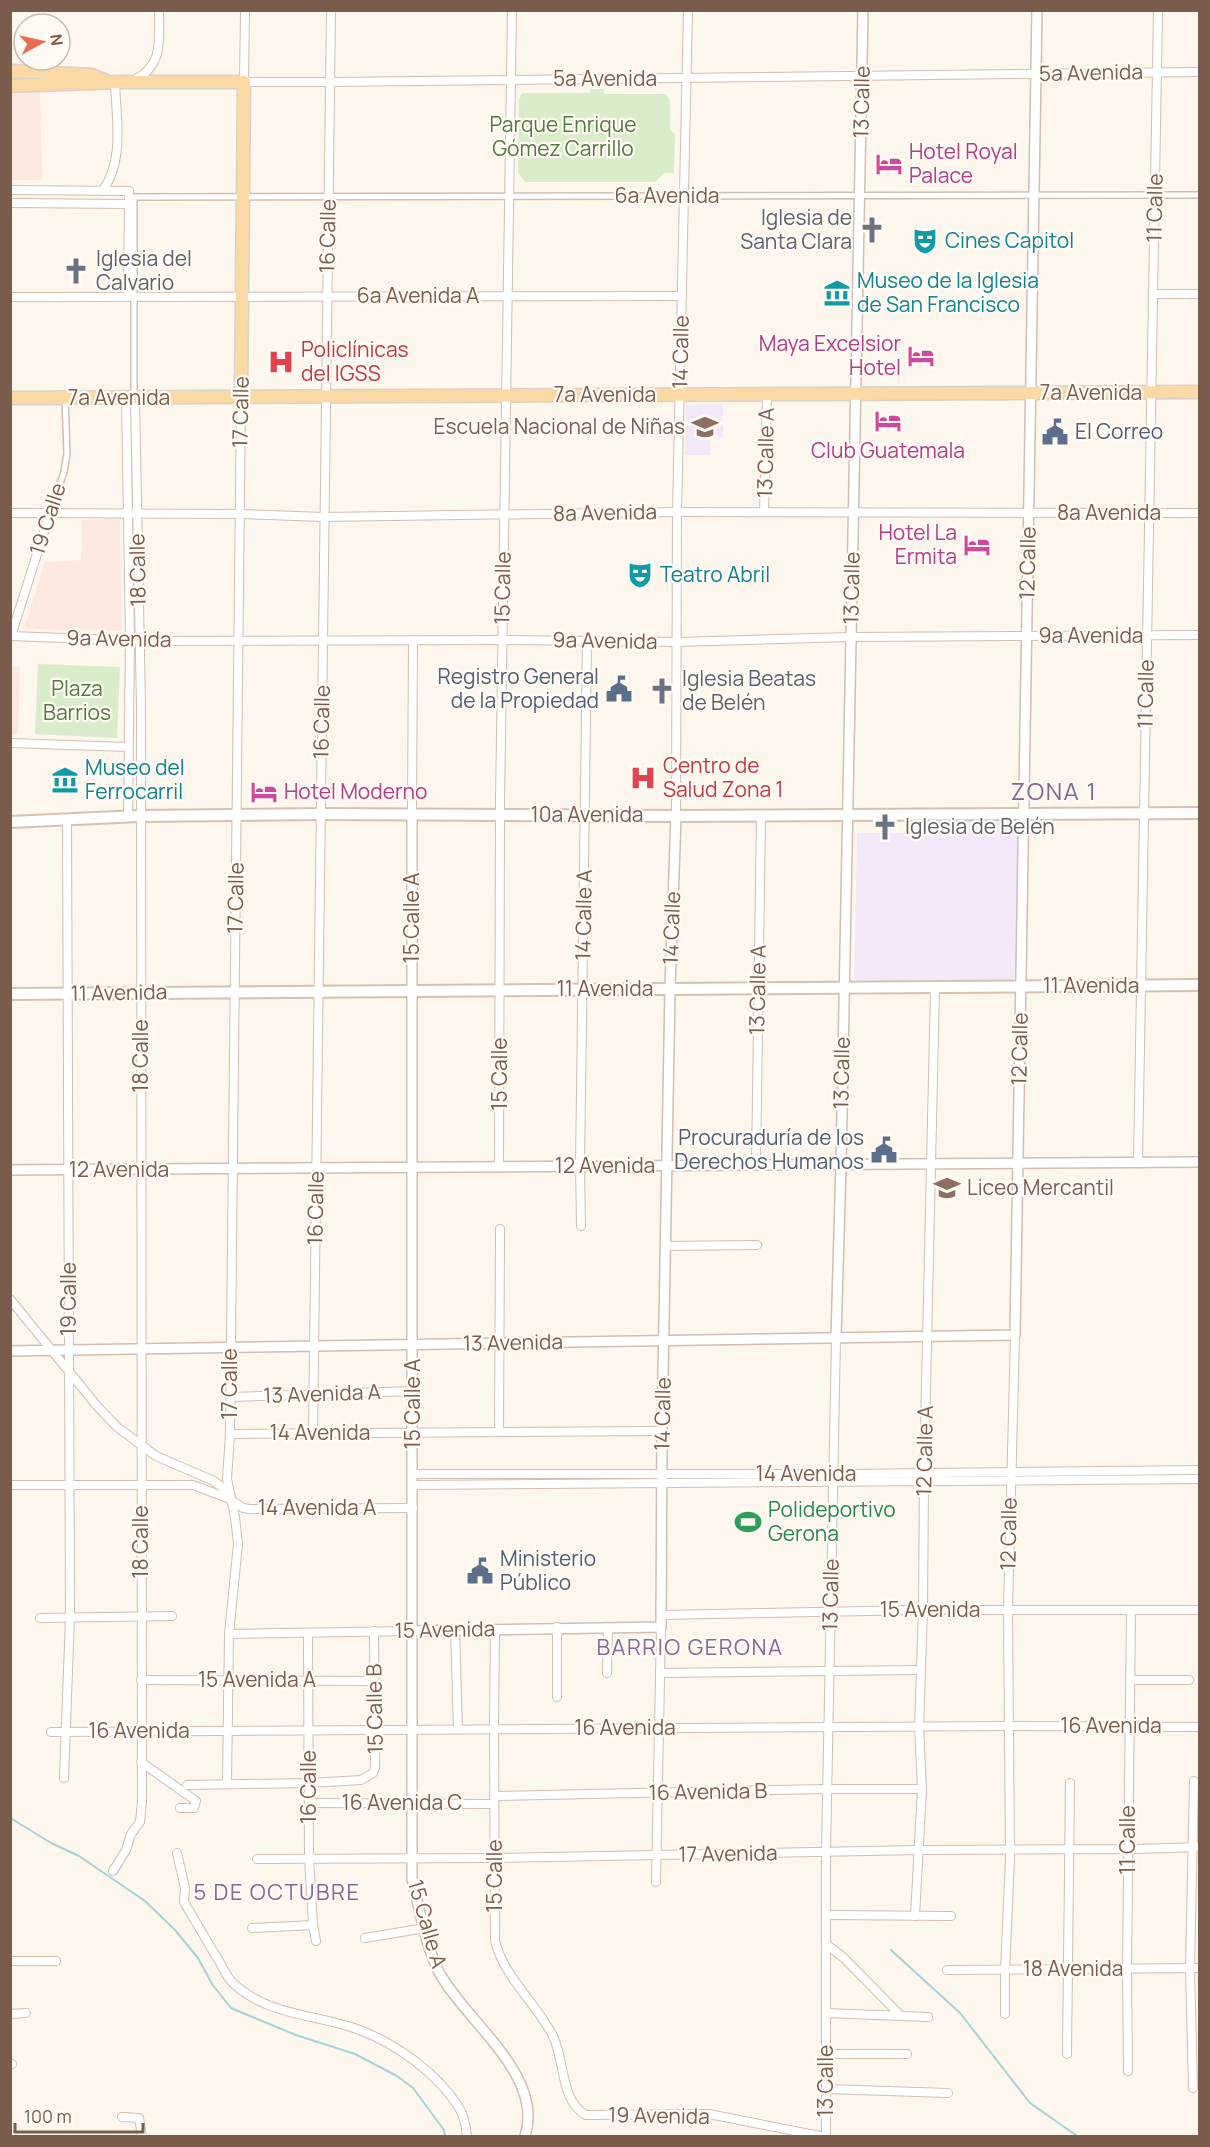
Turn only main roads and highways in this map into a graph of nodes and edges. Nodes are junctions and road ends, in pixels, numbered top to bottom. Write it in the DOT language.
graph roads {
  1 [pos="10,71"];
  2 [pos="244,82"];
  3 [pos="112,83"];
  4 [pos="10,86"];
  5 [pos="1200,392"];
  6 [pos="10,398"];
  7 [pos="241,398"];
  8 [pos="1200,813"];
  9 [pos="10,822"];
  10 [pos="1200,985"];
  11 [pos="10,994"];
  1 -- 3 [label="main road"];
  2 -- 3 [label="main road, 5a Avenida"];
  2 -- 7 [label="main road, 17 Calle"];
  3 -- 4 [label="main road, 5a Avenida"];
  5 -- 7 [label="main road, 7a Avenida"];
  6 -- 7 [label="main road, 7a Avenida"];
  8 -- 9 [label="main road, 10a Avenida"];
  10 -- 11 [label="main road, 11 Avenida"];
}
